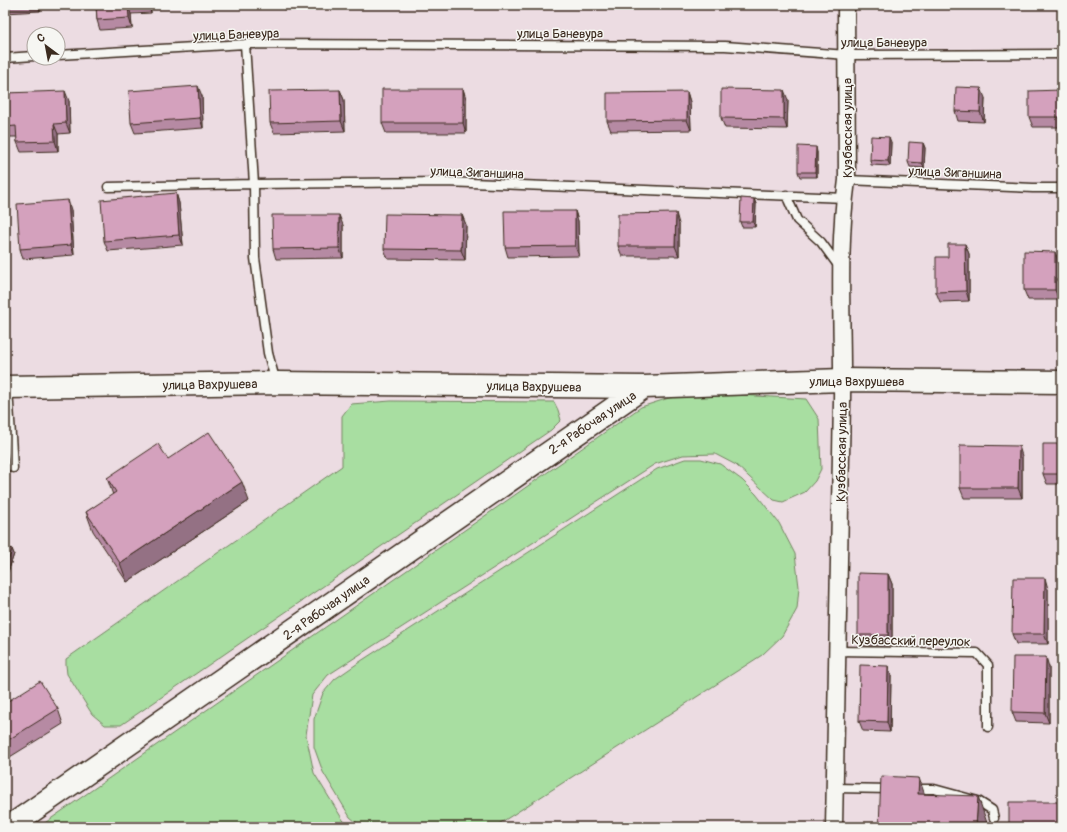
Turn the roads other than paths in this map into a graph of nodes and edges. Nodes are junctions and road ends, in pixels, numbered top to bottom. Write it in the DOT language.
graph roads {
  1 [pos="846,5"];
  2 [pos="245,44"];
  3 [pos="1062,54"];
  4 [pos="66,55"];
  5 [pos="847,55"];
  6 [pos="26,57"];
  7 [pos="5,58"];
  8 [pos="847,180"];
  9 [pos="254,184"];
  10 [pos="108,187"];
  11 [pos="1062,188"];
  12 [pos="786,195"];
  13 [pos="845,198"];
  14 [pos="841,270"];
  15 [pos="842,380"];
  16 [pos="1062,382"];
  17 [pos="277,383"];
  18 [pos="7,387"];
  19 [pos="644,387"];
  20 [pos="13,468"];
  21 [pos="838,651"];
  22 [pos="988,727"];
  23 [pos="835,788"];
  24 [pos="994,818"];
  25 [pos="8,827"];
  26 [pos="834,827"];
  1 -- 5 [label="street, Кузбасская улица"];
  2 -- 4 [label="lane, улица Баневура"];
  2 -- 5 [label="lane, улица Баневура"];
  2 -- 9 [label="lane"];
  3 -- 5 [label="lane, улица Баневура"];
  5 -- 8 [label="street, Кузбасская улица"];
  6 -- 7 [label="lane"];
  8 -- 11 [label="lane, улица Зиганшина"];
  8 -- 13 [label="street, Кузбасская улица"];
  9 -- 10 [label="lane, улица Зиганшина"];
  9 -- 12 [label="lane, улица Зиганшина"];
  9 -- 17 [label="lane"];
  12 -- 13 [label="lane, улица Зиганшина"];
  12 -- 14 [label="lane"];
  13 -- 14 [label="street, Кузбасская улица"];
  14 -- 15 [label="street, Кузбасская улица"];
  15 -- 16 [label="main road, улица Вахрушева"];
  15 -- 19 [label="main road, улица Вахрушева"];
  15 -- 21 [label="street, Кузбасская улица"];
  17 -- 18 [label="main road, улица Вахрушева"];
  17 -- 19 [label="main road, улица Вахрушева"];
  18 -- 20 [label="lane"];
  19 -- 25 [label="main road, 2-я Рабочая улица"];
  21 -- 22 [label="lane, Кузбасский переулок"];
  21 -- 23 [label="street, Кузбасская улица"];
  23 -- 24 [label="lane"];
  23 -- 26 [label="street, Кузбасская улица"];
}
